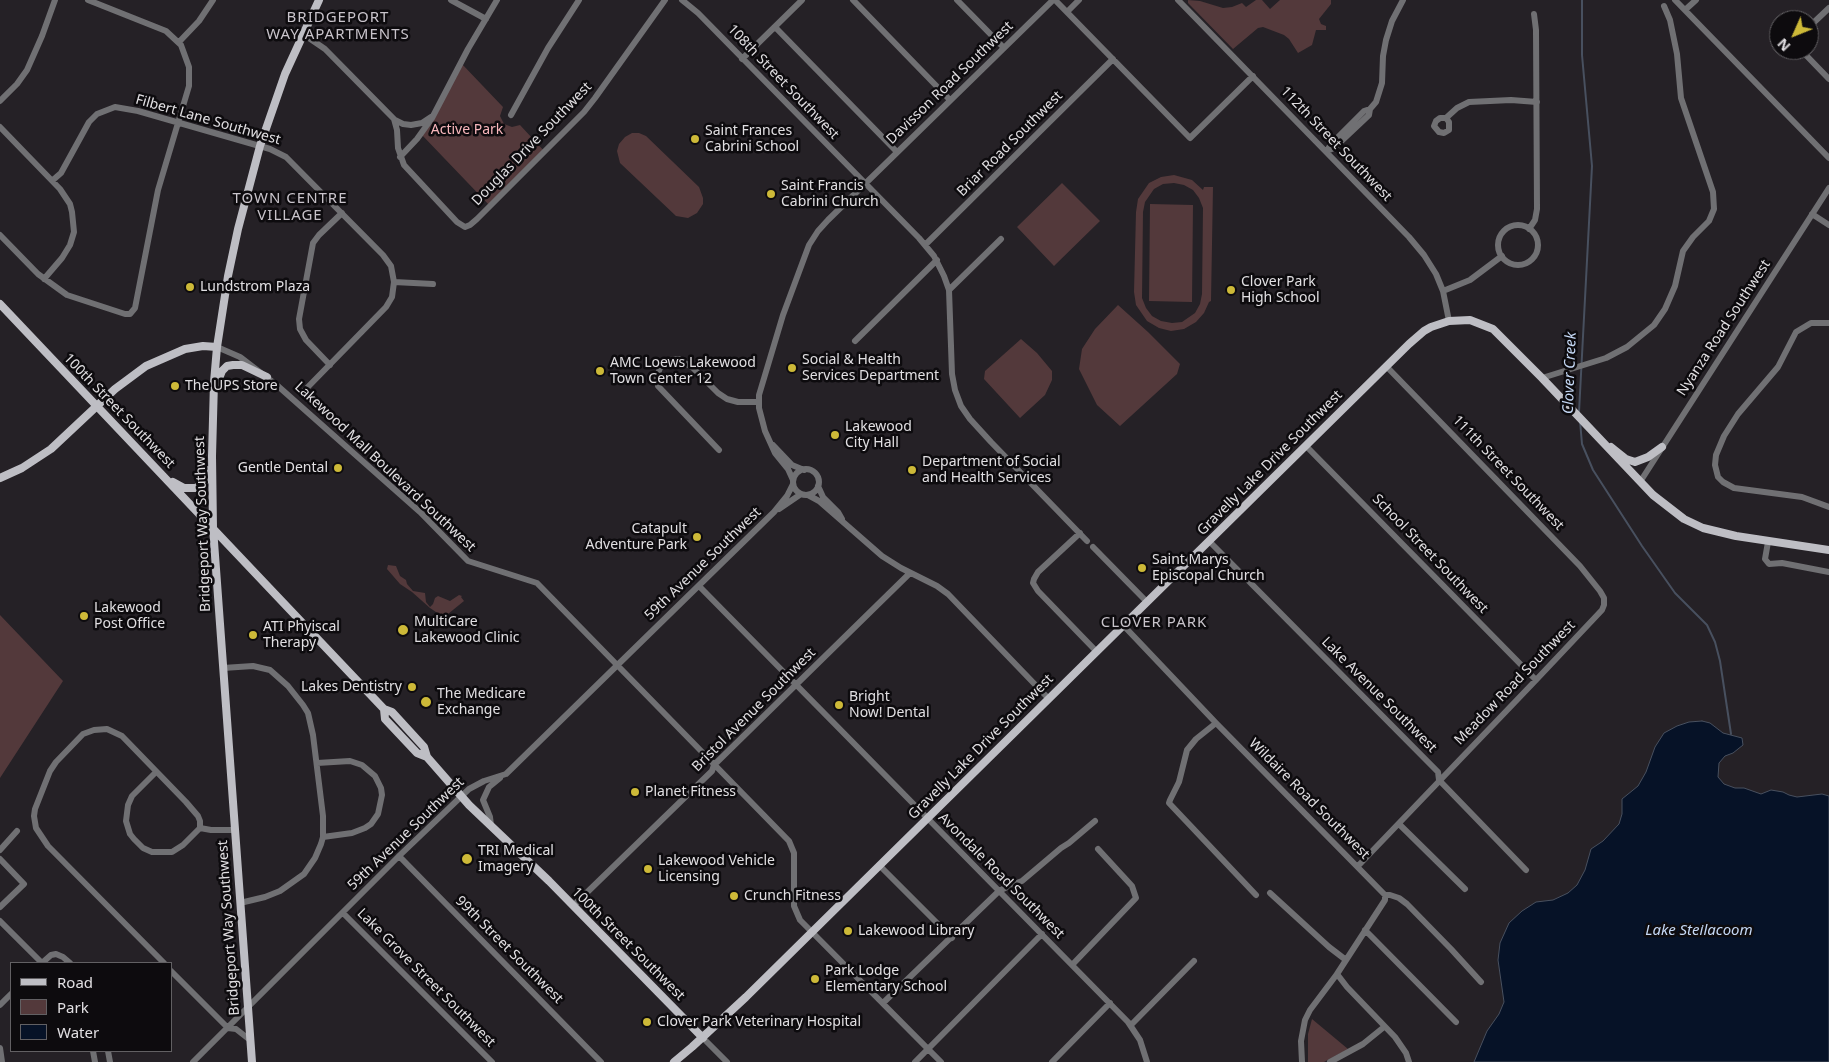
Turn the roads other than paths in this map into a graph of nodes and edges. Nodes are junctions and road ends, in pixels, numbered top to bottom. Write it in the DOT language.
graph roads {
  1 [pos="55,0"];
  2 [pos="88,0"];
  3 [pos="214,0"];
  4 [pos="319,0"];
  5 [pos="451,0"];
  6 [pos="497,0"];
  7 [pos="579,0"];
  8 [pos="664,0"];
  9 [pos="682,0"];
  10 [pos="802,0"];
  11 [pos="853,0"];
  12 [pos="957,0"];
  13 [pos="1054,0"];
  14 [pos="1079,0"];
  15 [pos="1178,0"];
  16 [pos="1403,0"];
  17 [pos="1675,0"];
  18 [pos="1696,0"];
  19 [pos="1664,6"];
  20 [pos="1829,8"];
  21 [pos="1685,10"];
  22 [pos="1067,12"];
  23 [pos="1534,14"];
  24 [pos="1819,18"];
  25 [pos="486,19"];
  26 [pos="775,27"];
  27 [pos="303,34"];
  28 [pos="179,42"];
  29 [pos="1004,48"];
  30 [pos="742,59"];
  31 [pos="1112,59"];
  32 [pos="1811,60"];
  33 [pos="1253,76"];
  34 [pos="1829,78"];
  35 [pos="950,100"];
  36 [pos="0,101"];
  37 [pos="1537,102"];
  38 [pos="437,110"];
  39 [pos="511,115"];
  40 [pos="1446,118"];
  41 [pos="394,119"];
  42 [pos="178,122"];
  43 [pos="0,126"];
  44 [pos="260,146"];
  45 [pos="1326,151"];
  46 [pos="897,152"];
  47 [pos="400,157"];
  48 [pos="1829,158"];
  49 [pos="53,180"];
  50 [pos="865,183"];
  51 [pos="1829,188"];
  52 [pos="342,213"];
  53 [pos="1812,214"];
  54 [pos="1829,224"];
  55 [pos="1529,228"];
  56 [pos="0,235"];
  57 [pos="1001,239"];
  58 [pos="925,245"];
  59 [pos="1502,256"];
  60 [pos="937,260"];
  61 [pos="44,279"];
  62 [pos="394,282"];
  63 [pos="433,284"];
  64 [pos="949,290"];
  65 [pos="1443,291"];
  66 [pos="0,304"];
  67 [pos="1449,321"];
  68 [pos="1829,323"];
  69 [pos="855,341"];
  70 [pos="217,347"];
  71 [pos="330,365"];
  72 [pos="1386,366"];
  73 [pos="267,377"];
  74 [pos="1542,378"];
  75 [pos="303,392"];
  76 [pos="213,395"];
  77 [pos="759,402"];
  78 [pos="96,406"];
  79 [pos="1595,436"];
  80 [pos="769,440"];
  81 [pos="1306,446"];
  82 [pos="1662,447"];
  83 [pos="719,450"];
  84 [pos="212,456"];
  85 [pos="804,470"];
  86 [pos="0,478"];
  87 [pos="167,479"];
  88 [pos="793,482"];
  89 [pos="1640,482"];
  90 [pos="818,486"];
  91 [pos="805,495"];
  92 [pos="1829,507"];
  93 [pos="774,512"];
  94 [pos="844,522"];
  95 [pos="213,528"];
  96 [pos="1080,533"];
  97 [pos="1087,540"];
  98 [pos="1209,541"];
  99 [pos="1768,542"];
  100 [pos="1829,546"];
  101 [pos="1093,547"];
  102 [pos="1829,550"];
  103 [pos="1829,572"];
  104 [pos="910,573"];
  105 [pos="699,586"];
  106 [pos="1146,602"];
  107 [pos="1604,602"];
  108 [pos="1123,625"];
  109 [pos="1096,652"];
  110 [pos="617,665"];
  111 [pos="223,668"];
  112 [pos="1536,680"];
  113 [pos="796,685"];
  114 [pos="1048,698"];
  115 [pos="1216,723"];
  116 [pos="317,763"];
  117 [pos="714,764"];
  118 [pos="156,772"];
  119 [pos="506,774"];
  120 [pos="1440,780"];
  121 [pos="462,796"];
  122 [pos="926,818"];
  123 [pos="1095,821"];
  124 [pos="1399,824"];
  125 [pos="491,826"];
  126 [pos="200,828"];
  127 [pos="234,830"];
  128 [pos="17,831"];
  129 [pos="323,837"];
  130 [pos="1098,849"];
  131 [pos="0,850"];
  132 [pos="398,856"];
  133 [pos="0,859"];
  134 [pos="879,865"];
  135 [pos="1358,866"];
  136 [pos="1526,870"];
  137 [pos="1465,889"];
  138 [pos="999,891"];
  139 [pos="1270,893"];
  140 [pos="1256,895"];
  141 [pos="1385,895"];
  142 [pos="240,903"];
  143 [pos="573,906"];
  144 [pos="0,908"];
  145 [pos="343,913"];
  146 [pos="0,921"];
  147 [pos="1365,930"];
  148 [pos="811,932"];
  149 [pos="1042,934"];
  150 [pos="952,938"];
  151 [pos="1194,960"];
  152 [pos="1346,960"];
  153 [pos="41,962"];
  154 [pos="43,962"];
  155 [pos="69,962"];
  156 [pos="163,962"];
  157 [pos="1072,965"];
  158 [pos="172,972"];
  159 [pos="1337,974"];
  160 [pos="1481,982"];
  161 [pos="10,995"];
  162 [pos="883,1003"];
  163 [pos="1110,1003"];
  164 [pos="0,1005"];
  165 [pos="247,1007"];
  166 [pos="1456,1022"];
  167 [pos="1131,1025"];
  168 [pos="1384,1026"];
  169 [pos="228,1028"];
  170 [pos="703,1038"];
  171 [pos="250,1040"];
  172 [pos="0,1048"];
  173 [pos="928,1049"];
  174 [pos="2,1062"];
  175 [pos="193,1062"];
  176 [pos="252,1062"];
  177 [pos="492,1062"];
  178 [pos="602,1062"];
  179 [pos="674,1062"];
  180 [pos="726,1062"];
  181 [pos="915,1062"];
  182 [pos="941,1062"];
  183 [pos="1052,1062"];
  184 [pos="1147,1062"];
  185 [pos="1302,1062"];
  186 [pos="1330,1062"];
  187 [pos="1408,1062"];
  1 -- 36 [label="street"];
  2 -- 28 [label="street"];
  3 -- 28 [label="street"];
  4 -- 27 [label="main road, Bridgeport Way Southwest"];
  5 -- 25 [label="street"];
  6 -- 25 [label="street"];
  7 -- 39 [label="street"];
  8 -- 47 [label="street, Douglas Drive Southwest"];
  9 -- 30 [label="street, 108th Street Southwest"];
  10 -- 26 [label="street"];
  11 -- 35 [label="street"];
  12 -- 29 [label="street"];
  13 -- 22 [label="street"];
  13 -- 29 [label="street, Davisson Road Southwest"];
  14 -- 22 [label="street"];
  15 -- 33 [label="street, 112th Street Southwest"];
  16 -- 45 [label="street"];
  17 -- 21 [label="street"];
  18 -- 21 [label="street"];
  19 -- 74 [label="street"];
  20 -- 24 [label="street"];
  21 -- 48 [label="street"];
  22 -- 31 [label="street"];
  23 -- 37 [label="street"];
  25 -- 38 [label="street"];
  26 -- 30 [label="street"];
  26 -- 46 [label="street"];
  27 -- 41 [label="street"];
  27 -- 44 [label="main road, Bridgeport Way Southwest"];
  28 -- 42 [label="street"];
  29 -- 35 [label="street, Davisson Road Southwest"];
  30 -- 50 [label="street, 108th Street Southwest"];
  31 -- 33 [label="street"];
  31 -- 58 [label="street, Briar Road Southwest"];
  32 -- 34 [label="street"];
  33 -- 45 [label="street, 112th Street Southwest"];
  35 -- 46 [label="street, Davisson Road Southwest"];
  37 -- 40 [label="street"];
  37 -- 55 [label="street"];
  38 -- 41 [label="street"];
  38 -- 47 [label="street"];
  41 -- 47 [label="street"];
  42 -- 44 [label="street, Filbert Lane Southwest"];
  42 -- 49 [label="street, Filbert Lane Southwest"];
  42 -- 61 [label="street"];
  43 -- 49 [label="street"];
  44 -- 52 [label="street, Filbert Lane Southwest"];
  44 -- 70 [label="main road, Bridgeport Way Southwest"];
  45 -- 65 [label="street, 112th Street Southwest"];
  46 -- 50 [label="street, Davisson Road Southwest"];
  49 -- 61 [label="street"];
  50 -- 58 [label="street"];
  50 -- 77 [label="street, Davisson Road Southwest"];
  51 -- 53 [label="street, Nyanza Road Southwest"];
  52 -- 62 [label="street, Filbert Lane Southwest"];
  52 -- 71 [label="street"];
  53 -- 54 [label="street"];
  53 -- 82 [label="street, Nyanza Road Southwest"];
  55 -- 59 [label="street"];
  55 -- 59 [label="street"];
  56 -- 61 [label="street"];
  57 -- 64 [label="street"];
  58 -- 60 [label="street"];
  59 -- 65 [label="street"];
  60 -- 64 [label="street"];
  60 -- 69 [label="street"];
  62 -- 63 [label="street"];
  62 -- 71 [label="street"];
  64 -- 96 [label="street"];
  65 -- 67 [label="street, 112th Street Southwest"];
  66 -- 78 [label="main road, 100th Street Southwest"];
  67 -- 72 [label="main road, Gravelly Lake Drive Southwest"];
  67 -- 74 [label="main road, Gravelly Lake Drive Southwest"];
  68 -- 92 [label="street"];
  70 -- 73 [label="street, Lakewood Mall Boulevard Southwest"];
  70 -- 76 [label="main road, Bridgeport Way Southwest"];
  70 -- 78 [label="main road"];
  71 -- 75 [label="street"];
  72 -- 81 [label="main road, Gravelly Lake Drive Southwest"];
  72 -- 107 [label="street, 111th Street Southwest"];
  73 -- 76 [label="main road"];
  73 -- 110 [label="street, Lakewood Mall Boulevard Southwest"];
  74 -- 79 [label="main road, Gravelly Lake Drive Southwest"];
  76 -- 84 [label="main road, Bridgeport Way Southwest"];
  77 -- 80 [label="street"];
  77 -- 83 [label="street"];
  78 -- 86 [label="main road"];
  78 -- 87 [label="main road, 100th Street Southwest"];
  79 -- 82 [label="main road"];
  79 -- 89 [label="main road, Gravelly Lake Drive Southwest"];
  80 -- 85 [label="street"];
  80 -- 88 [label="street"];
  81 -- 98 [label="main road, Gravelly Lake Drive Southwest"];
  81 -- 112 [label="street, School Street Southwest"];
  82 -- 89 [label="street, Nyanza Road Southwest"];
  84 -- 87 [label="main road"];
  84 -- 95 [label="main road, Bridgeport Way Southwest"];
  85 -- 88 [label="street"];
  85 -- 90 [label="street"];
  87 -- 95 [label="main road, 100th Street Southwest"];
  88 -- 91 [label="street"];
  88 -- 93 [label="street, 59th Avenue Southwest"];
  89 -- 99 [label="main road, Gravelly Lake Drive Southwest"];
  90 -- 91 [label="street"];
  90 -- 94 [label="street"];
  91 -- 93 [label="street, 59th Avenue Southwest"];
  91 -- 94 [label="street"];
  93 -- 105 [label="street, 59th Avenue Southwest"];
  94 -- 104 [label="street"];
  95 -- 111 [label="main road, Bridgeport Way Southwest"];
  95 -- 121 [label="main road, 100th Street Southwest"];
  96 -- 97 [label="street"];
  96 -- 109 [label="street"];
  98 -- 106 [label="main road, Gravelly Lake Drive Southwest"];
  98 -- 120 [label="street, Lake Avenue Southwest"];
  99 -- 102 [label="main road, Gravelly Lake Drive Southwest"];
  99 -- 103 [label="street"];
  100 -- 102 [label="street"];
  101 -- 106 [label="street"];
  104 -- 113 [label="street, Bristol Avenue Southwest"];
  104 -- 114 [label="street"];
  105 -- 110 [label="street, 59th Avenue Southwest"];
  105 -- 113 [label="street, Avondale Road Southwest"];
  106 -- 108 [label="main road, Gravelly Lake Drive Southwest"];
  107 -- 112 [label="street, Meadow Road Southwest"];
  108 -- 109 [label="main road, Gravelly Lake Drive Southwest"];
  108 -- 115 [label="street, Wildaire Road Southwest"];
  109 -- 114 [label="main road, Gravelly Lake Drive Southwest"];
  110 -- 117 [label="street, Lakewood Mall Boulevard Southwest"];
  110 -- 119 [label="street, 59th Avenue Southwest"];
  111 -- 116 [label="street"];
  111 -- 127 [label="main road, Bridgeport Way Southwest"];
  112 -- 120 [label="street, Meadow Road Southwest"];
  113 -- 117 [label="street, Bristol Avenue Southwest"];
  113 -- 122 [label="street, Avondale Road Southwest"];
  114 -- 122 [label="main road, Gravelly Lake Drive Southwest"];
  115 -- 135 [label="street, Wildaire Road Southwest"];
  115 -- 140 [label="street"];
  116 -- 129 [label="street"];
  116 -- 129 [label="street"];
  117 -- 143 [label="street, Bristol Avenue Southwest"];
  117 -- 148 [label="street, Lakewood Mall Boulevard Southwest"];
  118 -- 126 [label="street"];
  118 -- 126 [label="street"];
  118 -- 156 [label="street"];
  119 -- 121 [label="street, 59th Avenue Southwest"];
  119 -- 125 [label="street"];
  120 -- 124 [label="street, Meadow Road Southwest"];
  120 -- 136 [label="street, Lake Avenue Southwest"];
  121 -- 125 [label="main road, 100th Street Southwest"];
  121 -- 132 [label="street, 59th Avenue Southwest"];
  122 -- 134 [label="main road, Gravelly Lake Drive Southwest"];
  122 -- 138 [label="street, Avondale Road Southwest"];
  123 -- 138 [label="street"];
  124 -- 135 [label="street, Meadow Road Southwest"];
  124 -- 137 [label="street"];
  125 -- 143 [label="main road, 100th Street Southwest"];
  126 -- 127 [label="street"];
  127 -- 142 [label="main road, Bridgeport Way Southwest"];
  128 -- 131 [label="street"];
  129 -- 142 [label="street"];
  130 -- 157 [label="street"];
  132 -- 145 [label="street, 59th Avenue Southwest"];
  132 -- 178 [label="street, 99th Street Southwest"];
  133 -- 144 [label="street"];
  134 -- 148 [label="main road, Gravelly Lake Drive Southwest"];
  134 -- 150 [label="street"];
  135 -- 141 [label="street, Wildaire Road Southwest"];
  138 -- 149 [label="street, Avondale Road Southwest"];
  138 -- 150 [label="street"];
  139 -- 152 [label="street"];
  141 -- 147 [label="street"];
  141 -- 160 [label="street, Wildaire Road Southwest"];
  142 -- 165 [label="main road, Bridgeport Way Southwest"];
  143 -- 170 [label="main road, 100th Street Southwest"];
  145 -- 165 [label="street, 59th Avenue Southwest"];
  145 -- 177 [label="street, Lake Grove Street Southwest"];
  146 -- 153 [label="street"];
  147 -- 152 [label="street"];
  147 -- 166 [label="street"];
  148 -- 162 [label="street, Lakewood Mall Boulevard Southwest"];
  148 -- 170 [label="main road, Gravelly Lake Drive Southwest"];
  149 -- 157 [label="street, Avondale Road Southwest"];
  149 -- 173 [label="street"];
  150 -- 162 [label="street"];
  151 -- 167 [label="street"];
  152 -- 159 [label="street"];
  154 -- 155 [label="street"];
  157 -- 163 [label="street, Avondale Road Southwest"];
  158 -- 169 [label="street"];
  159 -- 168 [label="street"];
  159 -- 185 [label="street"];
  161 -- 164 [label="street"];
  162 -- 173 [label="street, Lakewood Mall Boulevard Southwest"];
  163 -- 167 [label="street, Avondale Road Southwest"];
  163 -- 183 [label="street"];
  165 -- 169 [label="street, 59th Avenue Southwest"];
  165 -- 171 [label="main road, Bridgeport Way Southwest"];
  167 -- 184 [label="street, Avondale Road Southwest"];
  168 -- 186 [label="street"];
  168 -- 187 [label="street"];
  169 -- 171 [label="street"];
  169 -- 175 [label="street, 59th Avenue Southwest"];
  170 -- 179 [label="main road, Gravelly Lake Drive Southwest"];
  170 -- 180 [label="street, 100th Street Southwest"];
  171 -- 176 [label="main road, Bridgeport Way Southwest"];
  172 -- 174 [label="street"];
  173 -- 181 [label="street"];
  173 -- 182 [label="street, Lakewood Mall Boulevard Southwest"];
}
